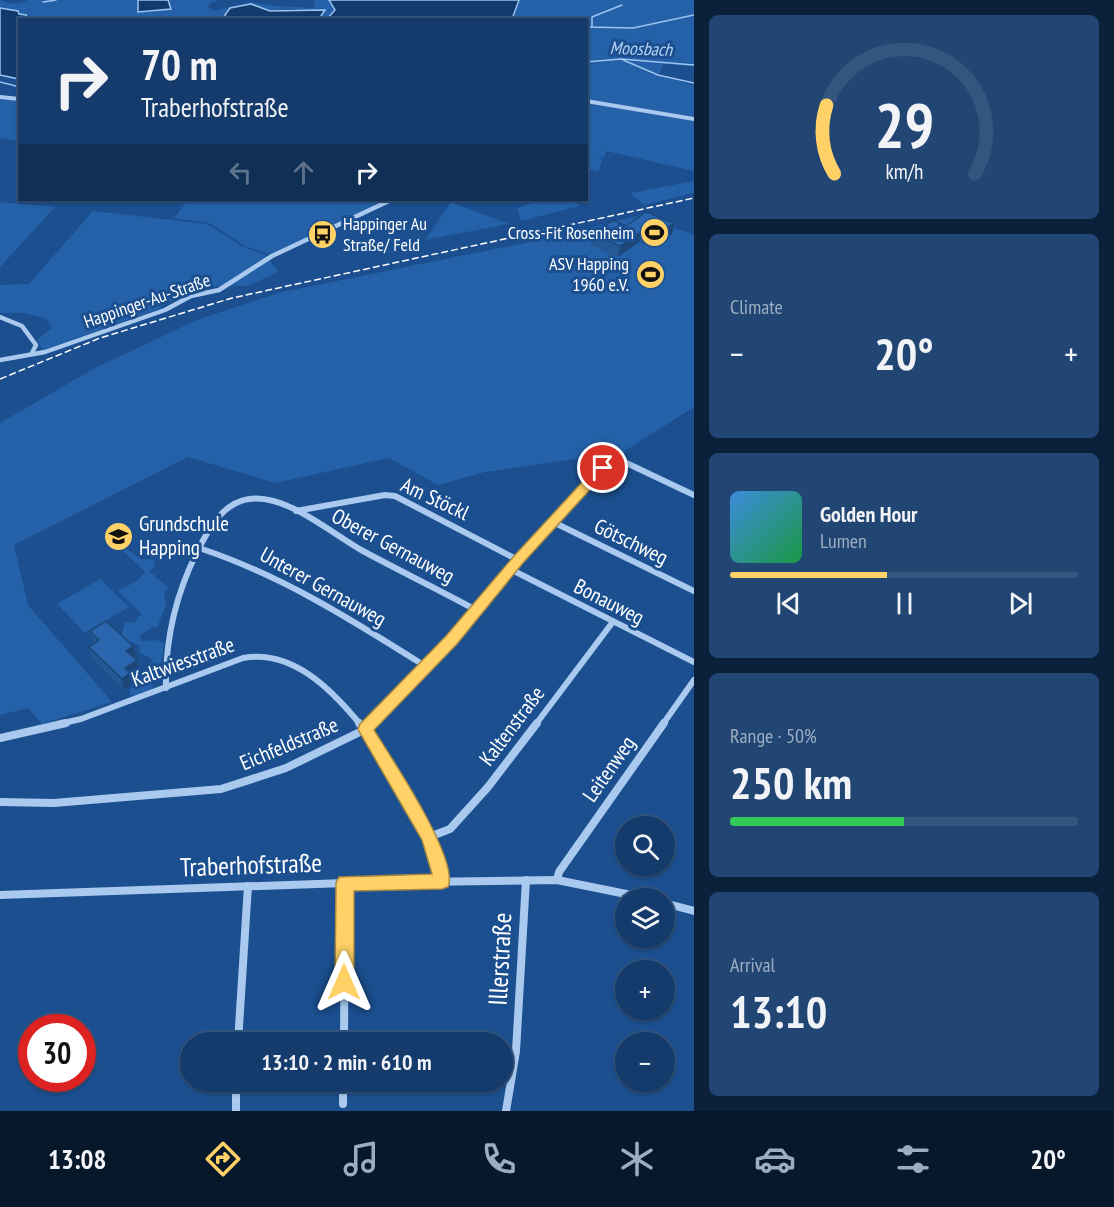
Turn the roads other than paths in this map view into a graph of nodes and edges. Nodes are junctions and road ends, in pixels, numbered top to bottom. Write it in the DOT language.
graph roads {
  1 [pos="0,97"];
  2 [pos="18,99"];
  3 [pos="588,101"];
  4 [pos="694,119"];
  5 [pos="389,201"];
  6 [pos="0,317"];
  7 [pos="32,353"];
  8 [pos="0,360"];
  9 [pos="694,495"];
  10 [pos="296,511"];
  11 [pos="553,522"];
  12 [pos="199,548"];
  13 [pos="518,560"];
  14 [pos="510,569"];
  15 [pos="694,591"];
  16 [pos="476,610"];
  17 [pos="612,622"];
  18 [pos="694,662"];
  19 [pos="425,666"];
  20 [pos="694,680"];
  21 [pos="166,688"];
  22 [pos="366,729"];
  23 [pos="0,738"];
  24 [pos="0,802"];
  25 [pos="429,837"];
  26 [pos="526,880"];
  27 [pos="556,880"];
  28 [pos="442,881"];
  29 [pos="345,883"];
  30 [pos="248,886"];
  31 [pos="615,892"];
  32 [pos="0,895"];
  33 [pos="675,906"];
  34 [pos="694,911"];
  35 [pos="239,1032"];
  36 [pos="344,1032"];
  37 [pos="236,1092"];
  38 [pos="343,1092"];
  39 [pos="344,1104"];
  40 [pos="236,1111"];
  41 [pos="506,1111"];
  1 -- 2 [label="street"];
  3 -- 4 [label="street"];
  5 -- 7 [label="street, Happinger-Au-Straße"];
  6 -- 7 [label="street"];
  7 -- 8 [label="street, Happinger-Au-Straße"];
  9 -- 11 [label="street, Eichfeldstraße"];
  10 -- 12 [label="street, Oberer Gernauweg"];
  10 -- 13 [label="street, Am Stöckl"];
  10 -- 16 [label="street, Oberer Gernauweg"];
  11 -- 13 [label="street, Eichfeldstraße"];
  11 -- 15 [label="street, Götschweg"];
  12 -- 19 [label="street, Unterer Gernauweg"];
  12 -- 21 [label="street, Oberer Gernauweg"];
  13 -- 14 [label="street, Eichfeldstraße"];
  14 -- 16 [label="street, Eichfeldstraße"];
  14 -- 17 [label="street, Bonauweg"];
  16 -- 19 [label="street, Eichfeldstraße"];
  17 -- 18 [label="street, Bonauweg"];
  17 -- 25 [label="street, Kaltenstraße"];
  19 -- 22 [label="street, Eichfeldstraße"];
  20 -- 27 [label="street, Leitenweg"];
  21 -- 22 [label="street, Kaltwiesstraße"];
  21 -- 23 [label="street, Kaltwiesstraße"];
  22 -- 24 [label="street, Eichfeldstraße"];
  22 -- 25 [label="street, Kaltwiesstraße"];
  25 -- 28 [label="street, Kaltwiesstraße"];
  26 -- 27 [label="street, Traberhofstraße"];
  26 -- 28 [label="street, Traberhofstraße"];
  26 -- 41 [label="street, Illerstraße"];
  27 -- 31 [label="street, Traberhofstraße"];
  28 -- 29 [label="street, Traberhofstraße"];
  29 -- 30 [label="street, Traberhofstraße"];
  29 -- 36 [label="street"];
  30 -- 32 [label="street, Traberhofstraße"];
  30 -- 35 [label="street"];
  33 -- 34 [label="street"];
  37 -- 40 [label="street"];
  38 -- 39 [label="street"];
}
